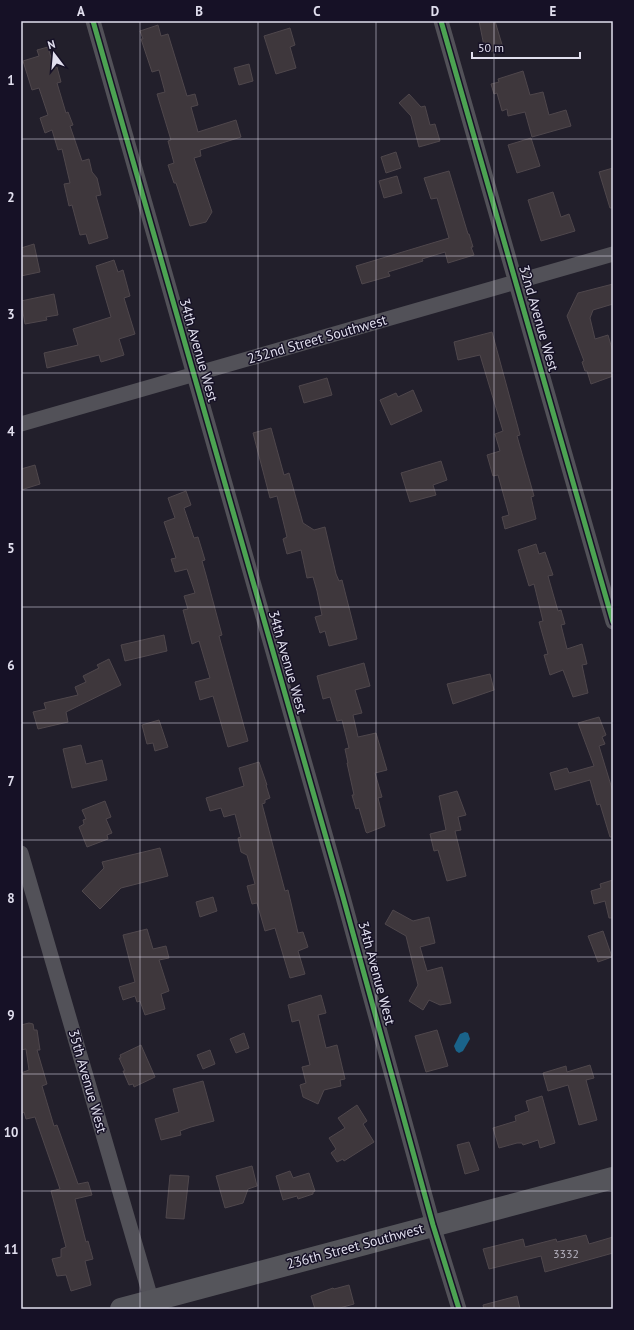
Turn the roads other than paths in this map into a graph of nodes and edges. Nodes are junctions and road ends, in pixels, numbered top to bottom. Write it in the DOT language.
graph roads {
  1 [pos="93,21"];
  2 [pos="441,21"];
  3 [pos="613,254"];
  4 [pos="516,282"];
  5 [pos="194,374"];
  6 [pos="21,424"];
  7 [pos="613,622"];
  8 [pos="21,853"];
  9 [pos="613,1178"];
  10 [pos="434,1225"];
  11 [pos="153,1305"];
  12 [pos="121,1309"];
  13 [pos="459,1309"];
  1 -- 5 [label="street, 34th Avenue West"];
  2 -- 4 [label="street, 32nd Avenue West"];
  3 -- 4 [label="street, 232nd Street Southwest"];
  4 -- 5 [label="street, 232nd Street Southwest"];
  4 -- 7 [label="street, 32nd Avenue West"];
  5 -- 6 [label="street, 232nd Street Southwest"];
  5 -- 10 [label="street, 34th Avenue West"];
  8 -- 11 [label="street, 35th Avenue West"];
  9 -- 10 [label="street, 236th Street Southwest"];
  10 -- 11 [label="street, 236th Street Southwest"];
  10 -- 13 [label="street, 34th Avenue West"];
  11 -- 12 [label="street, 236th Street Southwest"];
}
